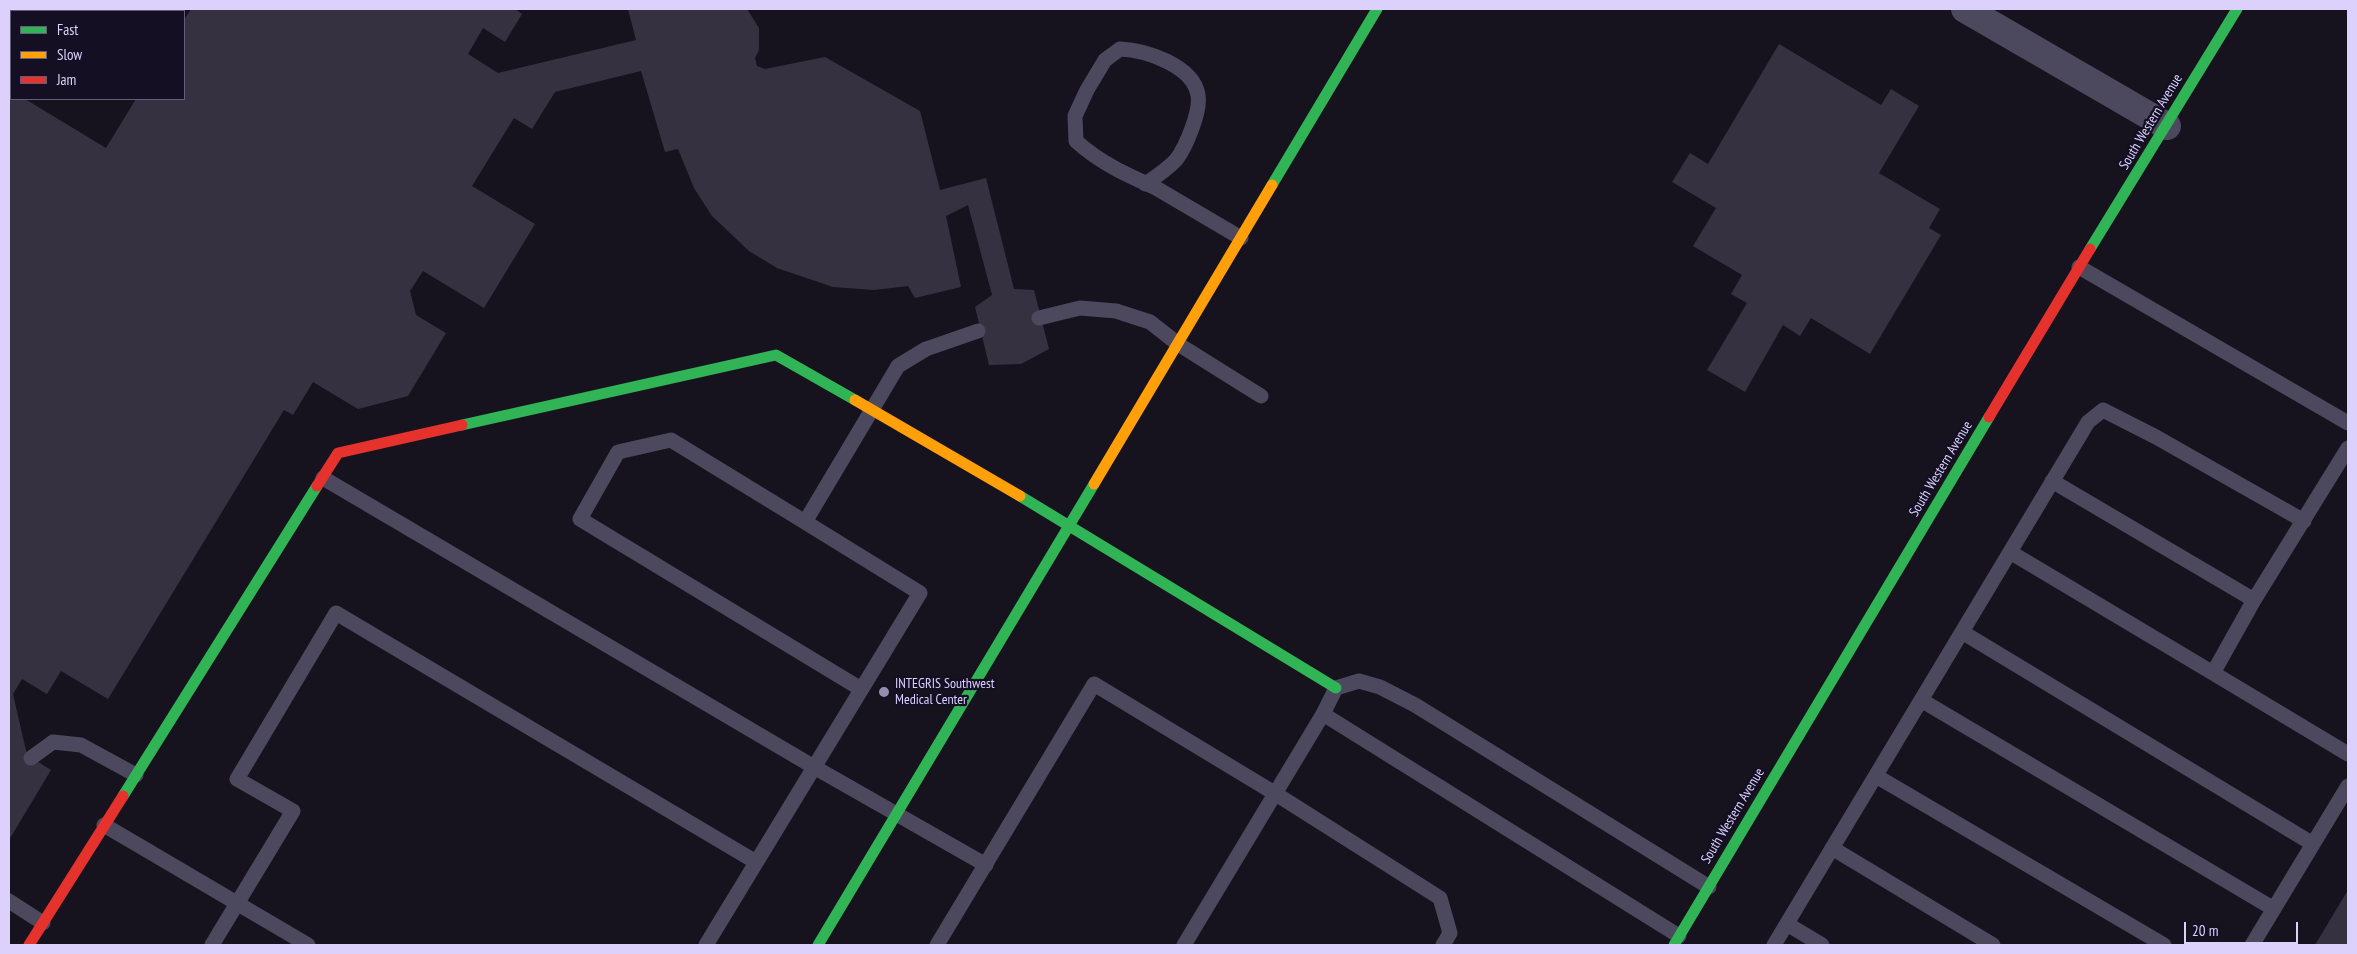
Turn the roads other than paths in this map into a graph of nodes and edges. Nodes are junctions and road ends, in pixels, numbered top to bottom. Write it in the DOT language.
graph roads {
  1 [pos="1377,9"];
  2 [pos="1965,9"];
  3 [pos="2237,9"];
  4 [pos="2167,126"];
  5 [pos="1145,184"];
  6 [pos="1241,238"];
  7 [pos="2079,267"];
  8 [pos="1039,318"];
  9 [pos="978,331"];
  10 [pos="1178,344"];
  11 [pos="1261,396"];
  12 [pos="872,411"];
  13 [pos="2348,423"];
  14 [pos="2348,448"];
  15 [pos="323,478"];
  16 [pos="2052,481"];
  17 [pos="2304,521"];
  18 [pos="805,522"];
  19 [pos="1070,525"];
  20 [pos="2010,552"];
  21 [pos="2254,600"];
  22 [pos="1962,632"];
  23 [pos="2213,673"];
  24 [pos="1336,688"];
  25 [pos="861,689"];
  26 [pos="1921,700"];
  27 [pos="1323,714"];
  28 [pos="2348,754"];
  29 [pos="31,758"];
  30 [pos="814,767"];
  31 [pos="136,775"];
  32 [pos="1876,776"];
  33 [pos="2348,786"];
  34 [pos="1276,794"];
  35 [pos="896,815"];
  36 [pos="104,825"];
  37 [pos="2313,844"];
  38 [pos="1832,848"];
  39 [pos="756,862"];
  40 [pos="986,865"];
  41 [pos="1709,887"];
  42 [pos="9,901"];
  43 [pos="237,904"];
  44 [pos="2274,910"];
  45 [pos="43,923"];
  46 [pos="1787,924"];
  47 [pos="1676,941"];
  48 [pos="29,945"];
  49 [pos="212,945"];
  50 [pos="308,945"];
  51 [pos="706,945"];
  52 [pos="818,945"];
  53 [pos="937,945"];
  54 [pos="1184,945"];
  55 [pos="1442,945"];
  56 [pos="1774,945"];
  57 [pos="1822,945"];
  58 [pos="1993,945"];
  59 [pos="2164,945"];
  60 [pos="2252,945"];
  1 -- 6 [label="street"];
  2 -- 4 [label="street"];
  3 -- 4 [label="street, South Western Avenue"];
  4 -- 7 [label="street, South Western Avenue"];
  5 -- 5 [label="lane"];
  5 -- 6 [label="lane"];
  6 -- 10 [label="street"];
  7 -- 13 [label="lane"];
  7 -- 41 [label="street, South Western Avenue"];
  8 -- 10 [label="lane"];
  9 -- 12 [label="lane"];
  10 -- 11 [label="lane"];
  10 -- 19 [label="street"];
  12 -- 15 [label="street"];
  12 -- 18 [label="lane"];
  12 -- 19 [label="street"];
  14 -- 17 [label="lane"];
  15 -- 30 [label="lane"];
  15 -- 31 [label="street"];
  16 -- 17 [label="lane"];
  16 -- 20 [label="lane"];
  16 -- 21 [label="lane"];
  17 -- 21 [label="lane"];
  18 -- 25 [label="lane"];
  18 -- 25 [label="lane"];
  19 -- 24 [label="street"];
  19 -- 35 [label="street"];
  20 -- 22 [label="lane"];
  20 -- 23 [label="lane"];
  21 -- 23 [label="lane"];
  22 -- 26 [label="lane"];
  22 -- 37 [label="lane"];
  23 -- 28 [label="lane"];
  24 -- 27 [label="lane"];
  24 -- 41 [label="lane"];
  25 -- 30 [label="lane"];
  26 -- 32 [label="lane"];
  26 -- 44 [label="lane"];
  27 -- 34 [label="lane"];
  27 -- 47 [label="lane"];
  29 -- 31 [label="lane"];
  30 -- 35 [label="lane"];
  30 -- 39 [label="lane"];
  31 -- 36 [label="street"];
  32 -- 38 [label="lane"];
  32 -- 59 [label="lane"];
  33 -- 37 [label="lane"];
  34 -- 40 [label="lane"];
  34 -- 54 [label="lane"];
  34 -- 55 [label="lane"];
  35 -- 40 [label="lane"];
  35 -- 52 [label="street"];
  36 -- 43 [label="lane"];
  36 -- 45 [label="street"];
  37 -- 44 [label="lane"];
  38 -- 46 [label="lane"];
  38 -- 58 [label="lane"];
  39 -- 43 [label="lane"];
  39 -- 51 [label="lane"];
  40 -- 53 [label="lane"];
  41 -- 47 [label="street, South Western Avenue"];
  42 -- 45 [label="lane"];
  43 -- 49 [label="lane"];
  43 -- 50 [label="lane"];
  44 -- 60 [label="lane"];
  45 -- 48 [label="street"];
  46 -- 56 [label="lane"];
  46 -- 57 [label="lane"];
}
